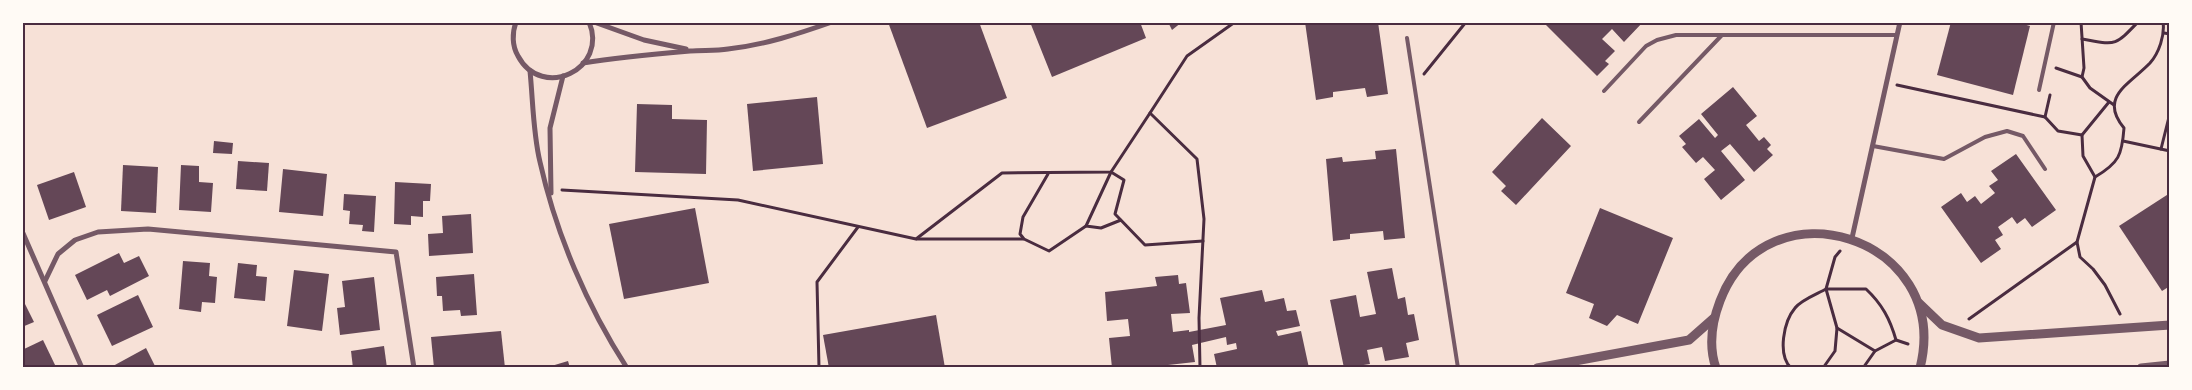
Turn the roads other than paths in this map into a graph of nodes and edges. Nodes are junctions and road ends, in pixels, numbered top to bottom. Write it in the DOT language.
graph roads {
  1 [pos="516,22"];
  2 [pos="589,22"];
  3 [pos="594,22"];
  4 [pos="832,22"];
  5 [pos="1900,22"];
  6 [pos="2054,22"];
  7 [pos="1722,35"];
  8 [pos="1897,35"];
  9 [pos="1407,38"];
  10 [pos="692,50"];
  11 [pos="584,64"];
  12 [pos="530,71"];
  13 [pos="563,76"];
  14 [pos="2039,90"];
  15 [pos="1604,91"];
  16 [pos="1639,122"];
  17 [pos="1873,146"];
  18 [pos="2045,169"];
  19 [pos="552,206"];
  20 [pos="22,230"];
  21 [pos="1852,238"];
  22 [pos="45,281"];
  23 [pos="1918,302"];
  24 [pos="1714,318"];
  25 [pos="2170,326"];
  26 [pos="2170,365"];
  27 [pos="82,368"];
  28 [pos="414,368"];
  29 [pos="626,368"];
  30 [pos="1458,368"];
  31 [pos="1537,368"];
  32 [pos="1716,368"];
  33 [pos="1920,368"];
  34 [pos="2141,368"];
  1 -- 12 [label="street"];
  2 -- 11 [label="street"];
  3 -- 10 [label="street"];
  4 -- 10 [label="street"];
  5 -- 8 [label="street"];
  6 -- 14 [label="lane"];
  7 -- 8 [label="lane"];
  7 -- 15 [label="lane"];
  7 -- 16 [label="lane"];
  8 -- 17 [label="street"];
  9 -- 30 [label="lane"];
  10 -- 11 [label="street"];
  11 -- 13 [label="street"];
  12 -- 13 [label="street"];
  12 -- 19 [label="street"];
  13 -- 19 [label="street"];
  17 -- 18 [label="lane"];
  17 -- 21 [label="street"];
  19 -- 29 [label="street"];
  20 -- 22 [label="street"];
  21 -- 23 [label="street"];
  21 -- 24 [label="street"];
  22 -- 27 [label="street"];
  22 -- 28 [label="street"];
  23 -- 25 [label="street"];
  23 -- 33 [label="street"];
  24 -- 31 [label="street"];
  24 -- 32 [label="street"];
  26 -- 34 [label="street"];
}
